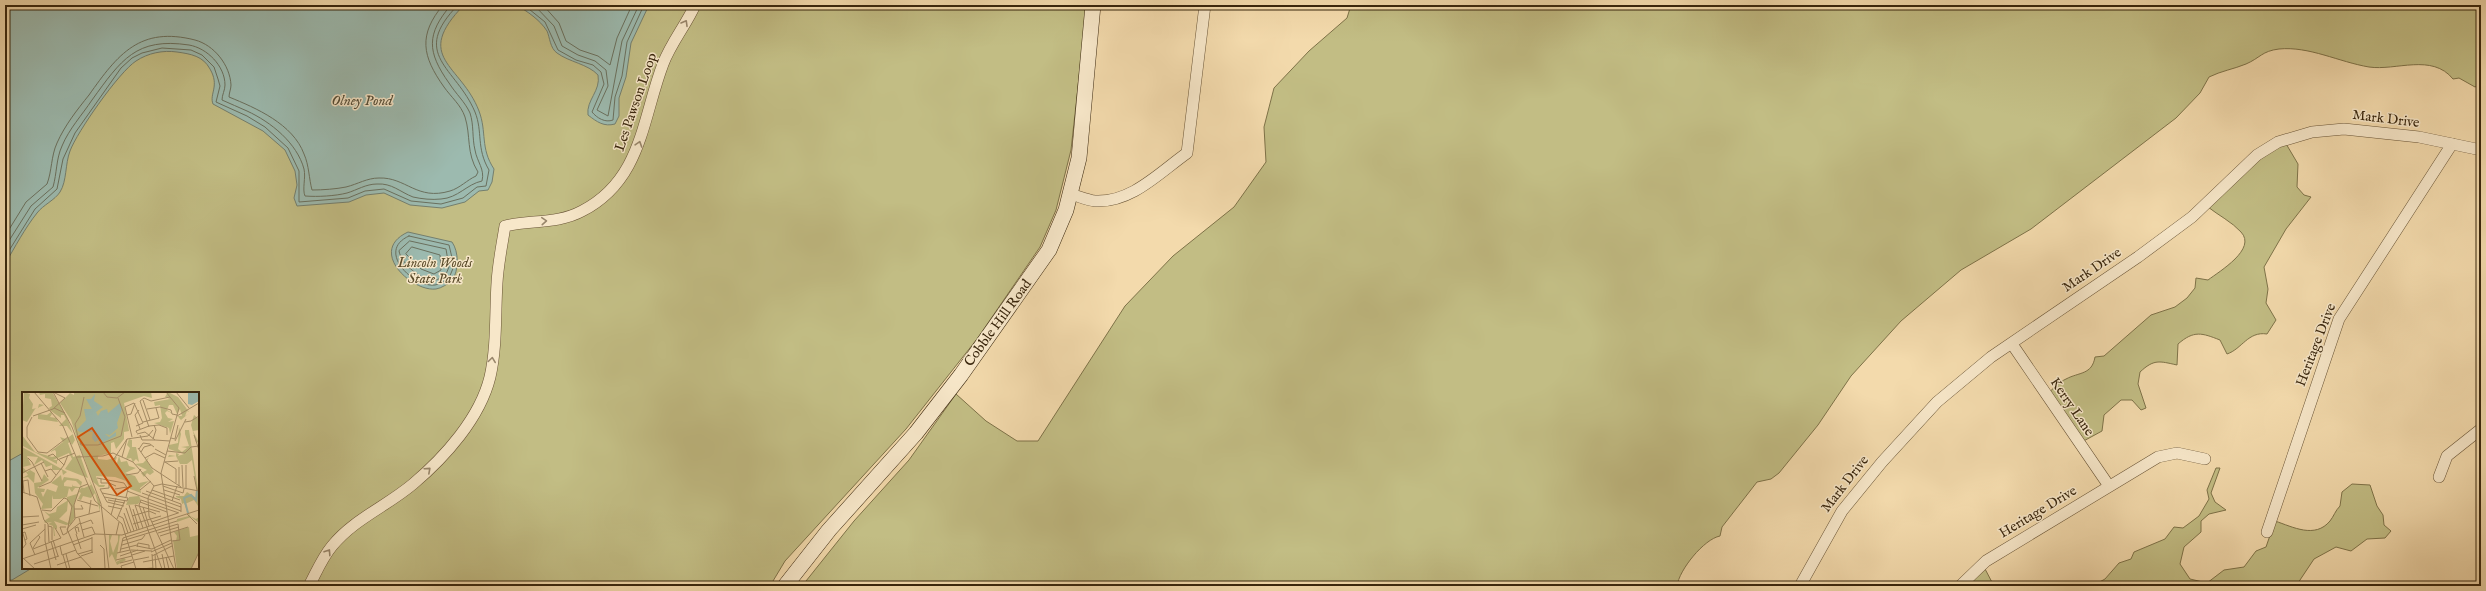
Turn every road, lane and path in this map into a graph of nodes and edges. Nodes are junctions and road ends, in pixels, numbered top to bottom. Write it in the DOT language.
graph roads {
  1 [pos="695,5"];
  2 [pos="1093,5"];
  3 [pos="1205,5"];
  4 [pos="2452,144"];
  5 [pos="2481,150"];
  6 [pos="1070,194"];
  7 [pos="2012,344"];
  8 [pos="2481,429"];
  9 [pos="2205,460"];
  10 [pos="2440,477"];
  11 [pos="2109,486"];
  12 [pos="2267,532"];
  13 [pos="309,586"];
  14 [pos="784,586"];
  15 [pos="1800,586"];
  16 [pos="1960,586"];
  13 -- 1 [label="street, Les Pawson Loop, one-way"];
  2 -- 6 [label="street, Cobble Hill Road"];
  3 -- 6 [label="street"];
  4 -- 5 [label="street, Mark Drive"];
  4 -- 7 [label="street, Mark Drive"];
  4 -- 12 [label="street, Heritage Drive"];
  6 -- 14 [label="street, Cobble Hill Road"];
  7 -- 11 [label="street, Kerry Lane"];
  7 -- 15 [label="street, Mark Drive"];
  8 -- 10 [label="street"];
  9 -- 11 [label="street, Heritage Drive"];
  11 -- 16 [label="street, Heritage Drive"];
}
